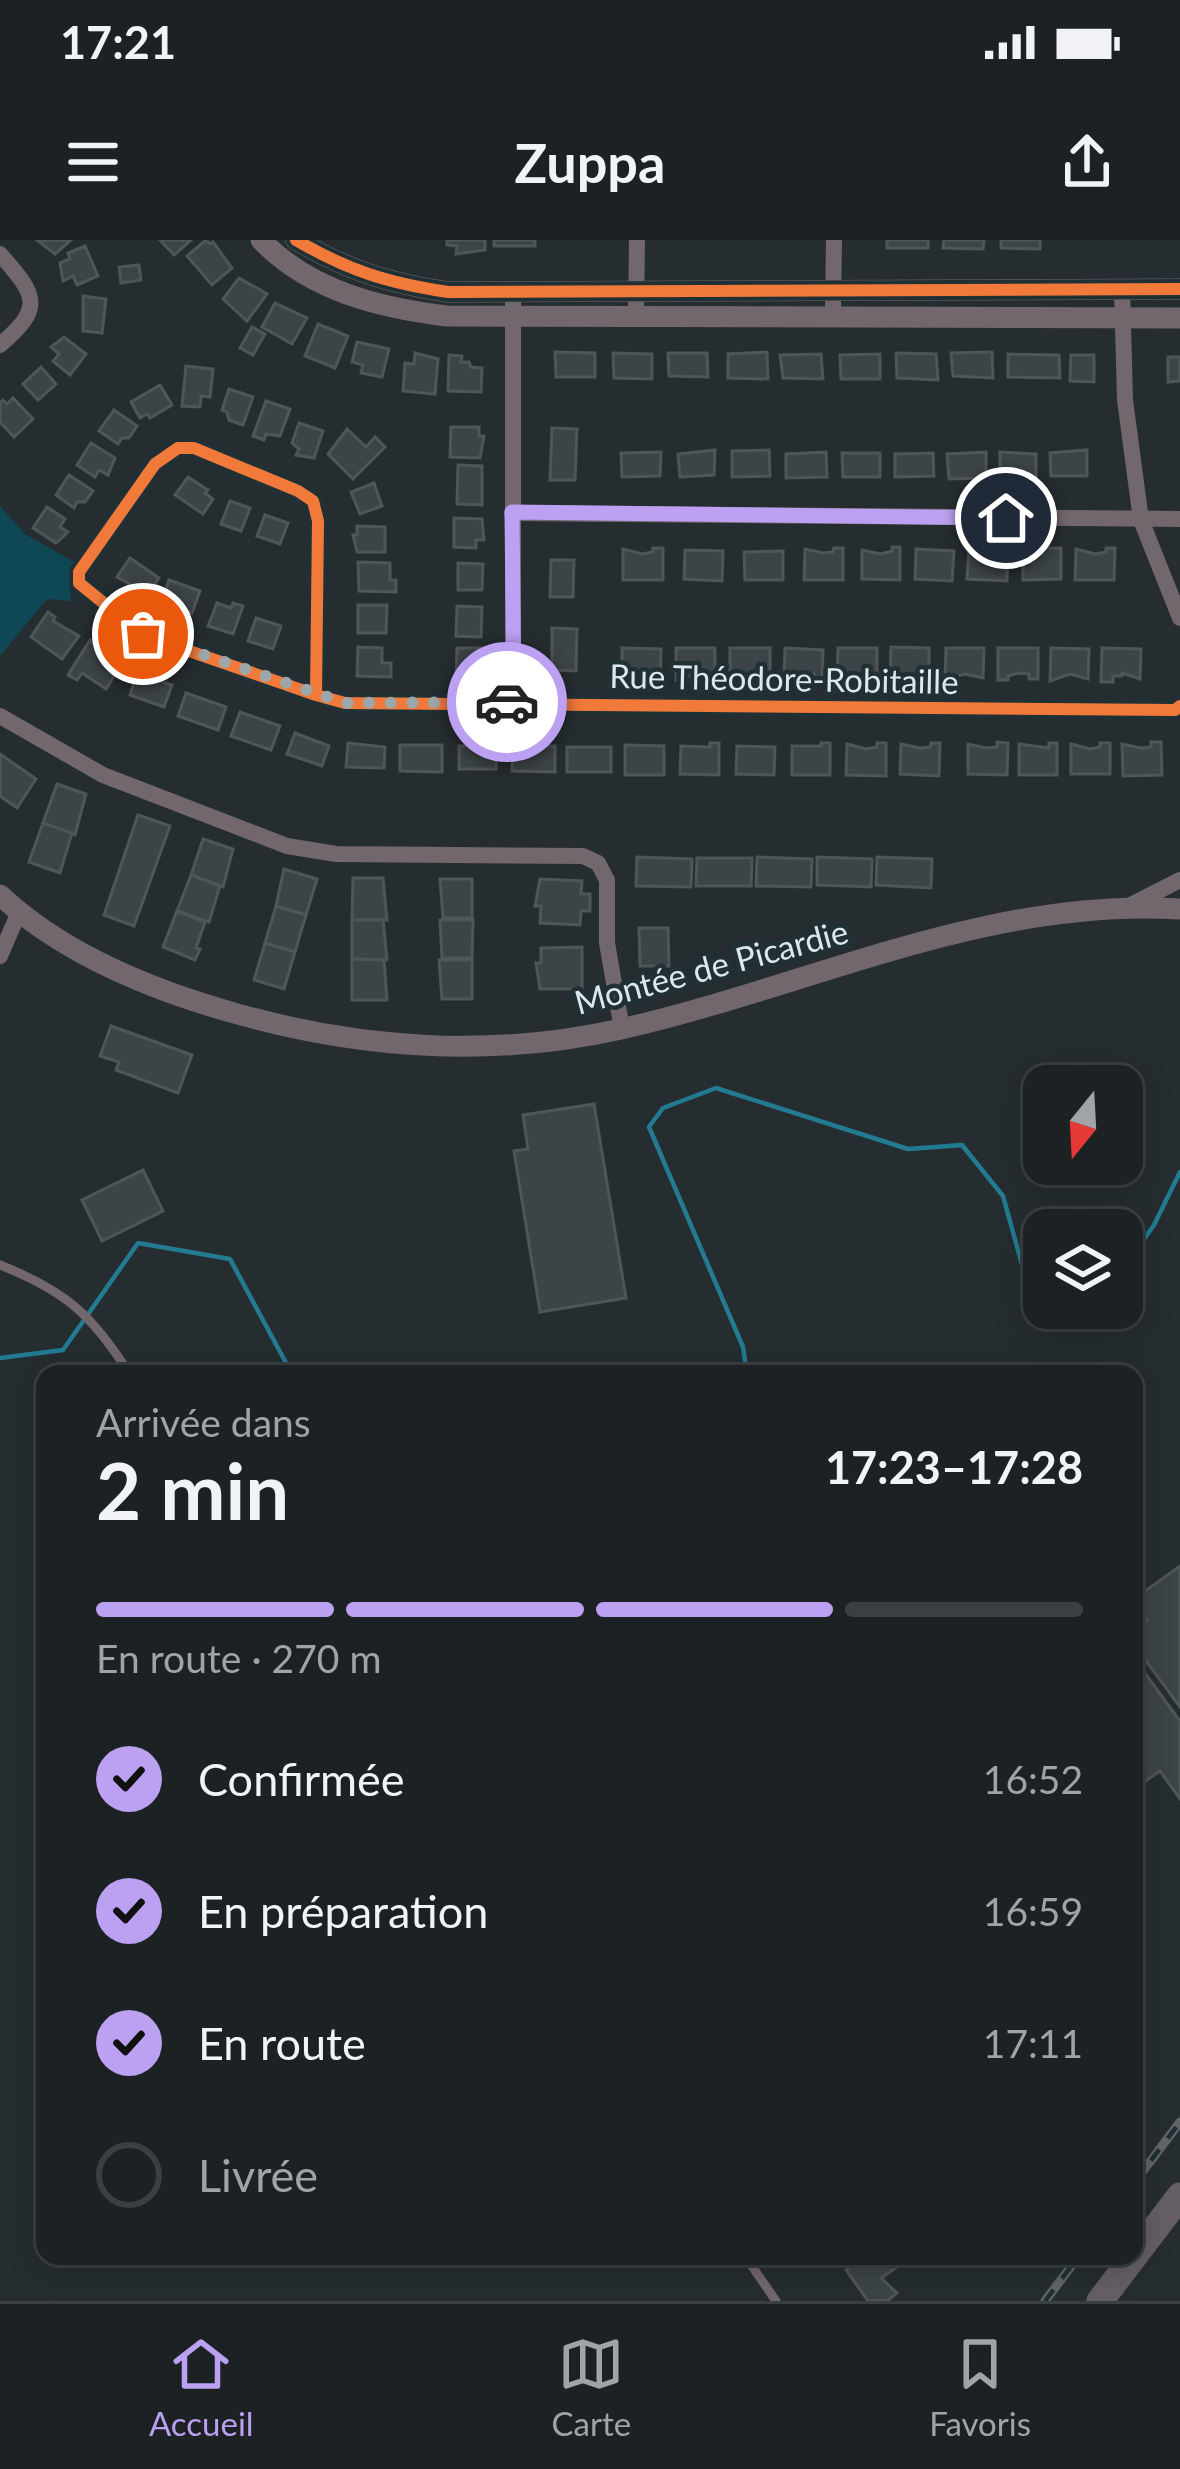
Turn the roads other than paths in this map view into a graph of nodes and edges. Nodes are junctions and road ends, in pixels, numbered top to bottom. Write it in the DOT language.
graph roads {
  1 [pos="261,240"];
  2 [pos="296,240"];
  3 [pos="637,240"];
  4 [pos="834,240"];
  5 [pos="0,254"];
  6 [pos="834,289"];
  7 [pos="1122,289"];
  8 [pos="1180,289"];
  9 [pos="638,290"];
  10 [pos="512,304"];
  11 [pos="833,317"];
  12 [pos="636,318"];
  13 [pos="1121,318"];
  14 [pos="1180,318"];
  15 [pos="0,345"];
  16 [pos="512,512"];
  17 [pos="1180,518"];
  18 [pos="1141,520"];
  19 [pos="1180,618"];
  20 [pos="316,695"];
  21 [pos="514,702"];
  22 [pos="1180,706"];
  23 [pos="0,716"];
  24 [pos="1180,880"];
  25 [pos="0,895"];
  26 [pos="1129,906"];
  27 [pos="1180,909"];
  28 [pos="19,912"];
  29 [pos="0,956"];
  30 [pos="622,1029"];
  31 [pos="0,1265"];
  32 [pos="124,1365"];
  33 [pos="1180,2196"];
  34 [pos="1143,2237"];
  35 [pos="751,2265"];
  36 [pos="1119,2265"];
  37 [pos="776,2301"];
  38 [pos="1100,2301"];
  1 -- 10 [label="street"];
  2 -- 10 [label="street"];
  3 -- 9 [label="street"];
  4 -- 6 [label="street"];
  5 -- 15 [label="street"];
  6 -- 7 [label="street"];
  6 -- 9 [label="street"];
  6 -- 11 [label="street"];
  7 -- 8 [label="street"];
  7 -- 13 [label="street"];
  9 -- 10 [label="street"];
  9 -- 12 [label="street"];
  10 -- 12 [label="street"];
  10 -- 16 [label="street"];
  11 -- 12 [label="street"];
  11 -- 13 [label="street"];
  13 -- 14 [label="street"];
  13 -- 18 [label="street"];
  16 -- 18 [label="street"];
  16 -- 21 [label="street"];
  17 -- 18 [label="street"];
  18 -- 19 [label="street"];
  20 -- 20 [label="street, Rue Théodore-Robitaille"];
  20 -- 21 [label="street, Rue Théodore-Robitaille"];
  21 -- 22 [label="street, Rue Théodore-Robitaille"];
  23 -- 30 [label="street"];
  24 -- 26 [label="street"];
  25 -- 28 [label="street, Montée de Picardie"];
  26 -- 27 [label="street, Montée de Picardie"];
  26 -- 30 [label="street, Montée de Picardie"];
  28 -- 29 [label="street"];
  28 -- 30 [label="street, Montée de Picardie"];
  31 -- 32 [label="lane"];
  33 -- 34 [label="main road"];
  35 -- 37 [label="lane"];
  36 -- 38 [label="main road"];
}
